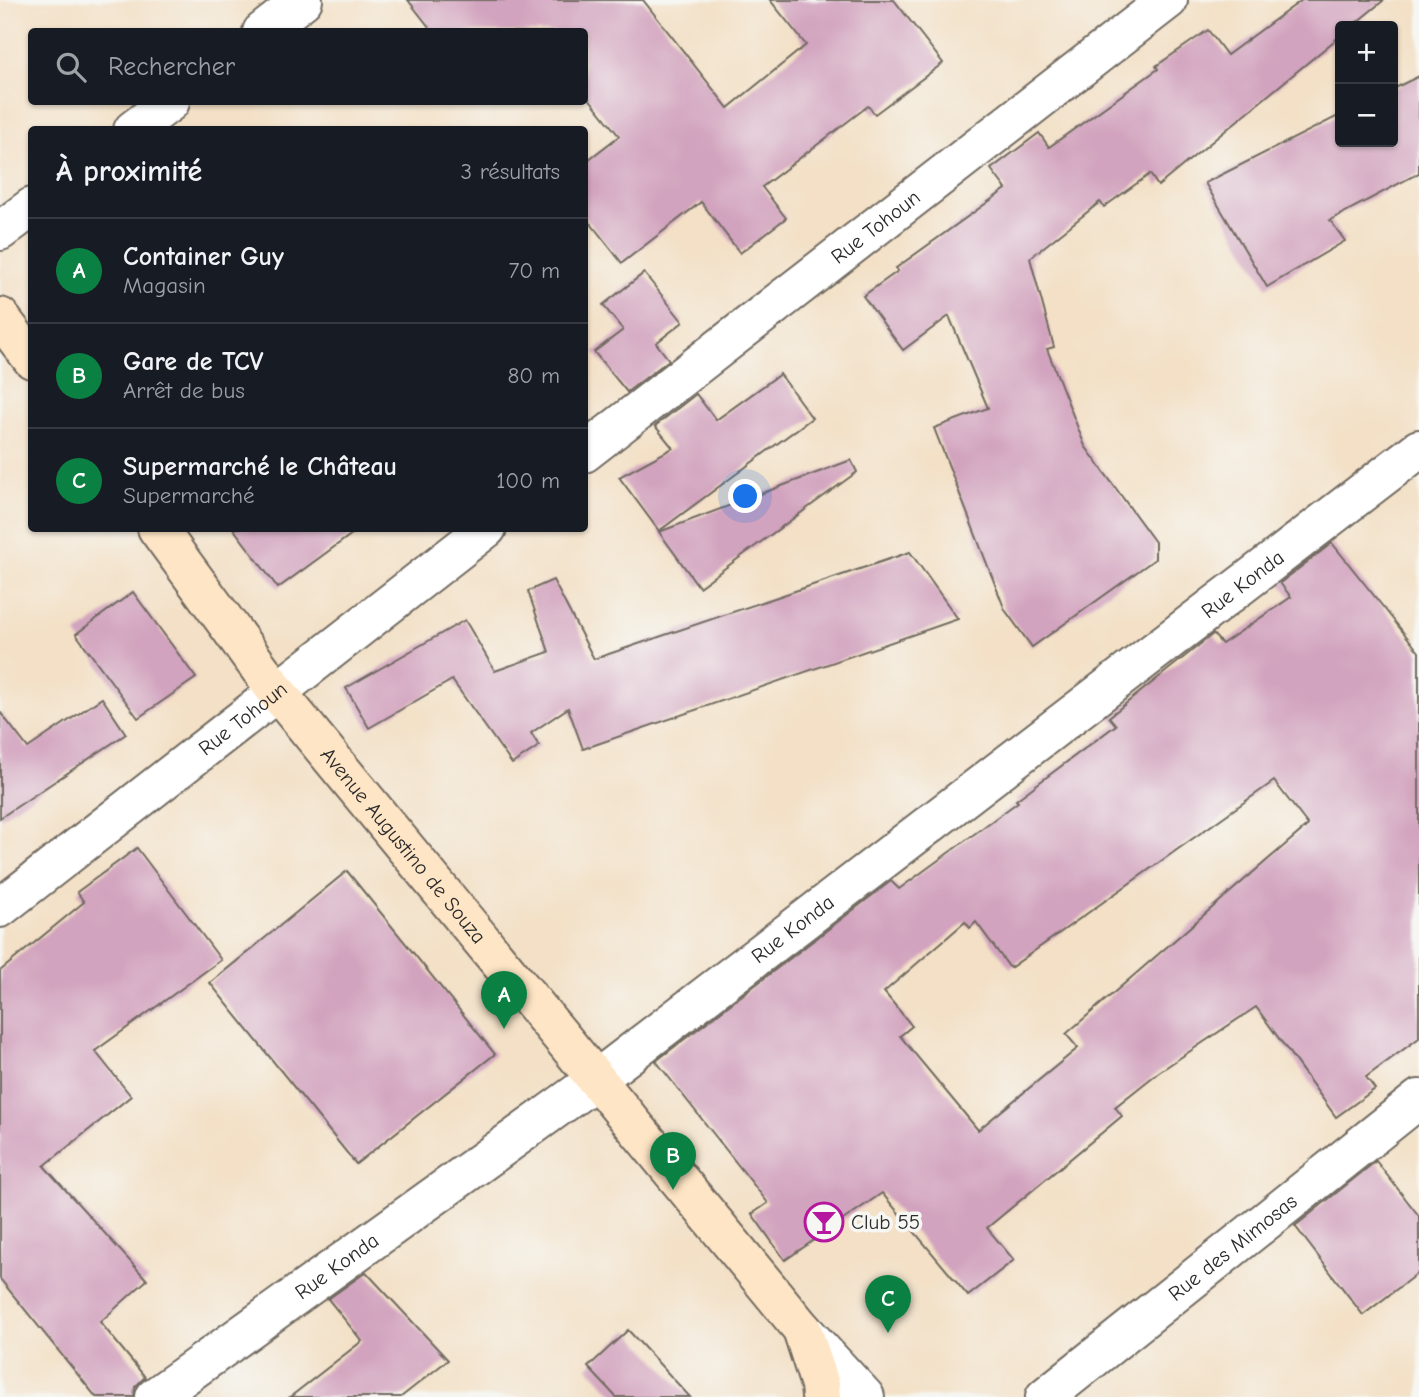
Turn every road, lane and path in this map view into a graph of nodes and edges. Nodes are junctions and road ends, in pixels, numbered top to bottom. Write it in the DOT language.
graph roads {
  1 [pos="303,0"];
  2 [pos="1168,0"];
  3 [pos="267,28"];
  4 [pos="166,105"];
  5 [pos="138,126"];
  6 [pos="28,210"];
  7 [pos="0,231"];
  8 [pos="0,317"];
  9 [pos="28,354"];
  10 [pos="1419,449"];
  11 [pos="588,450"];
  12 [pos="159,532"];
  13 [pos="482,532"];
  14 [pos="277,692"];
  15 [pos="0,908"];
  16 [pos="597,1079"];
  17 [pos="1419,1098"];
  18 [pos="802,1329"];
  19 [pos="155,1397"];
  20 [pos="821,1397"];
  21 [pos="865,1397"];
  22 [pos="1045,1397"];
  1 -- 3 [label="street"];
  2 -- 11 [label="street, Rue Tohoun"];
  4 -- 5 [label="street"];
  6 -- 7 [label="street"];
  8 -- 9 [label="main road"];
  10 -- 16 [label="street, Rue Konda"];
  12 -- 14 [label="main road, Avenue Augustino de Souza"];
  13 -- 14 [label="street, Rue Tohoun"];
  14 -- 15 [label="street, Rue Tohoun"];
  14 -- 16 [label="main road, Avenue Augustino de Souza"];
  16 -- 18 [label="main road, Avenue Augustino de Souza"];
  16 -- 19 [label="street, Rue Konda"];
  17 -- 22 [label="street, Rue des Mimosas"];
  18 -- 20 [label="main road, Avenue Augustino de Souza"];
  18 -- 21 [label="street"];
}
